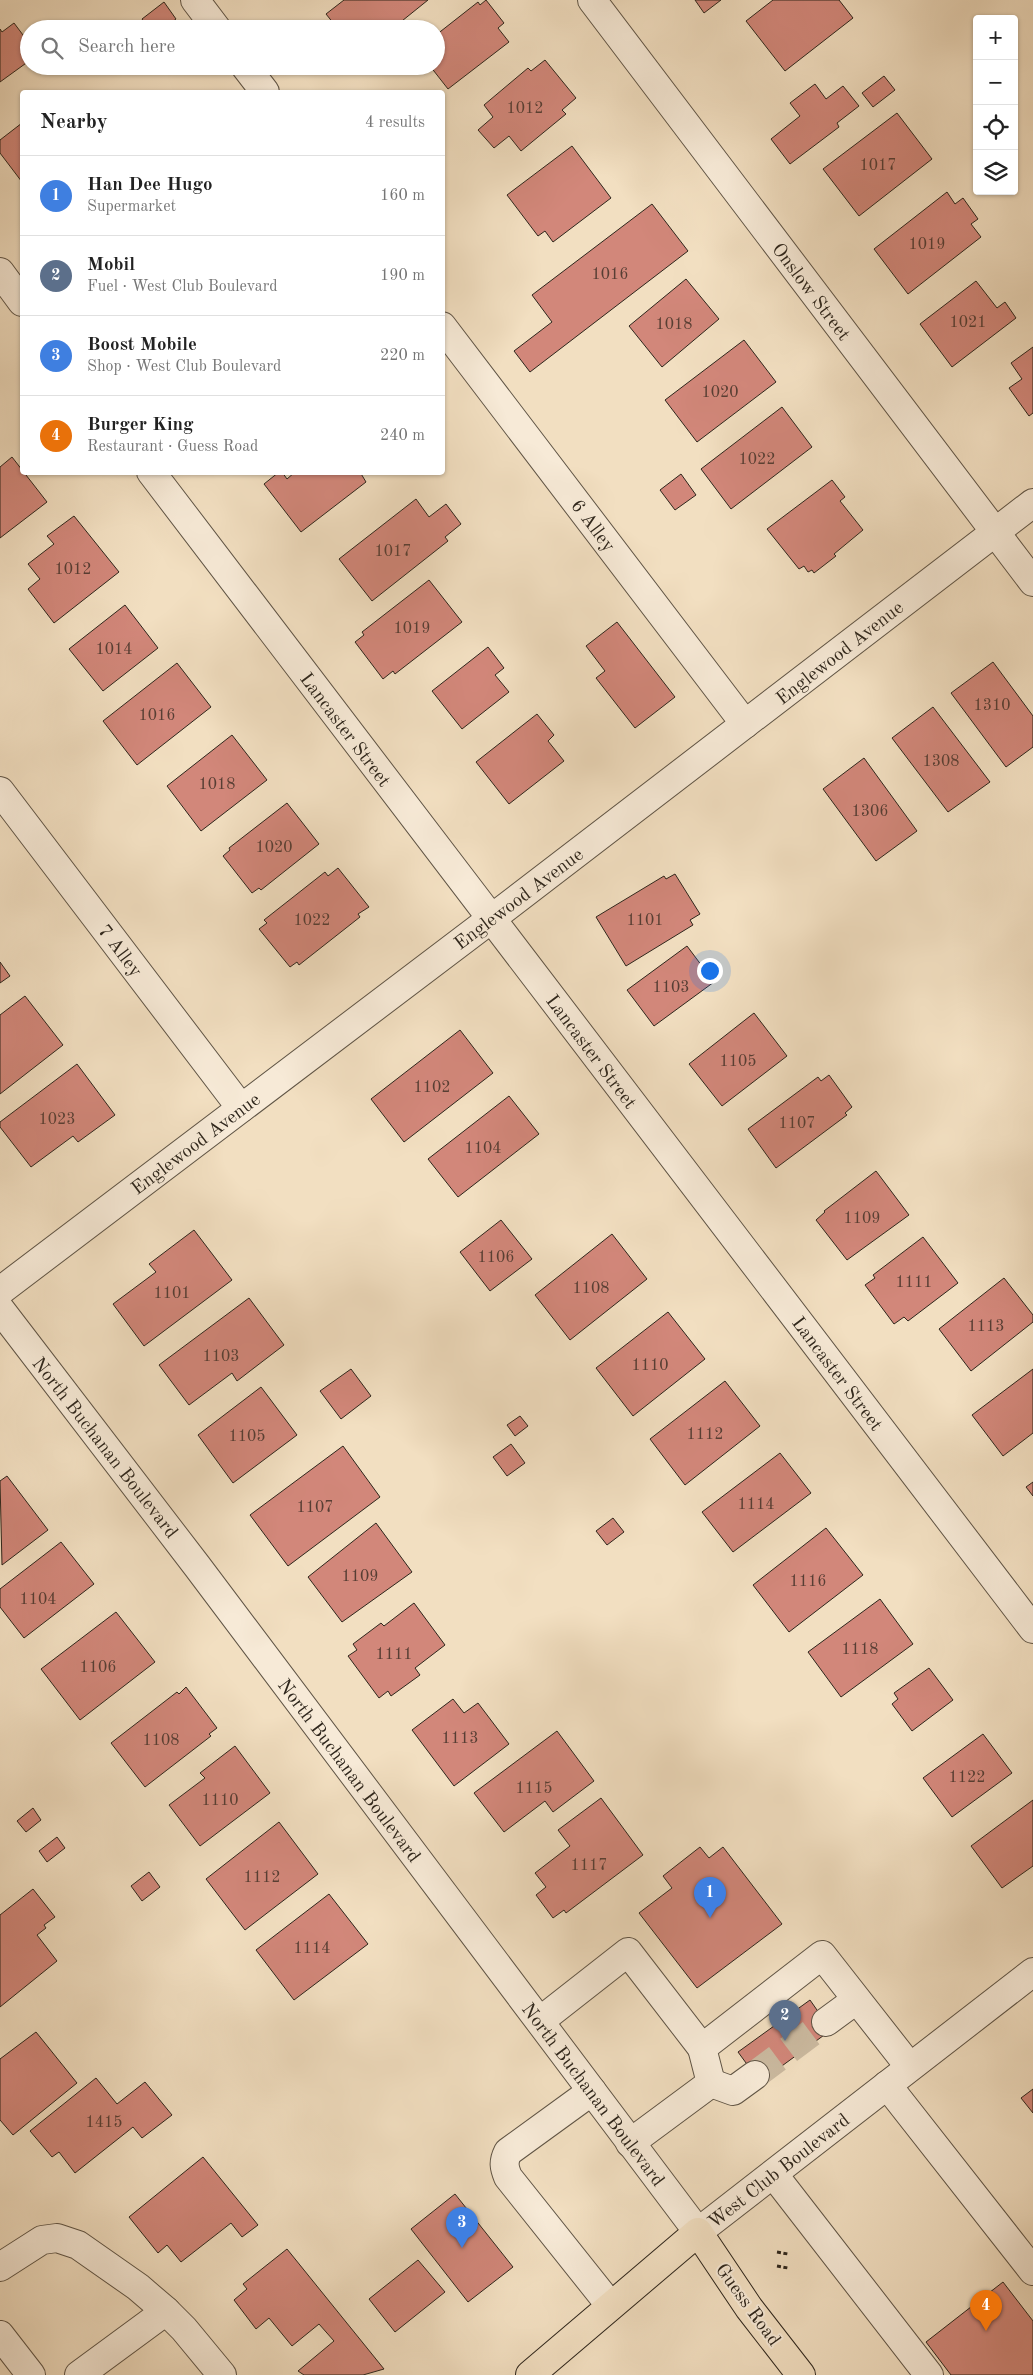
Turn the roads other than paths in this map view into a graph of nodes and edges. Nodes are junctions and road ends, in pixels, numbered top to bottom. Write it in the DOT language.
graph roads {
  1 [pos="195,0"];
  2 [pos="592,0"];
  3 [pos="210,20"];
  4 [pos="252,75"];
  5 [pos="263,90"];
  6 [pos="0,272"];
  7 [pos="20,299"];
  8 [pos="445,330"];
  9 [pos="153,475"];
  10 [pos="1033,502"];
  11 [pos="994,532"];
  12 [pos="1033,582"];
  13 [pos="745,724"];
  14 [pos="0,791"];
  15 [pos="491,919"];
  16 [pos="242,1108"];
  17 [pos="0,1292"];
  18 [pos="0,1309"];
  19 [pos="1033,1629"];
  20 [pos="1033,1972"];
  21 [pos="856,2000"];
  22 [pos="540,2021"];
  23 [pos="826,2022"];
  24 [pos="702,2048"];
  25 [pos="910,2066"];
  26 [pos="755,2075"];
  27 [pos="710,2083"];
  28 [pos="887,2084"];
  29 [pos="592,2091"];
  30 [pos="630,2142"];
  31 [pos="774,2175"];
  32 [pos="698,2232"];
  33 [pos="0,2267"];
  34 [pos="1033,2271"];
  35 [pos="610,2305"];
  36 [pos="166,2311"];
  37 [pos="0,2335"];
  38 [pos="31,2375"];
  39 [pos="79,2375"];
  40 [pos="222,2375"];
  41 [pos="530,2375"];
  42 [pos="801,2375"];
  43 [pos="928,2375"];
  1 -- 3 [label="street"];
  2 -- 11 [label="street, Onslow Street"];
  4 -- 5 [label="street"];
  6 -- 7 [label="street"];
  8 -- 13 [label="street, 6 Alley"];
  9 -- 15 [label="street, Lancaster Street"];
  10 -- 11 [label="street, Englewood Avenue"];
  11 -- 12 [label="street, Onslow Street"];
  11 -- 13 [label="street, Englewood Avenue"];
  13 -- 15 [label="street, Englewood Avenue"];
  14 -- 16 [label="street, 7 Alley"];
  15 -- 16 [label="street, Englewood Avenue"];
  15 -- 19 [label="street, Lancaster Street"];
  16 -- 17 [label="street, Englewood Avenue"];
  18 -- 22 [label="street, North Buchanan Boulevard"];
  20 -- 25 [label="street, West Club Boulevard"];
  21 -- 23 [label="street"];
  21 -- 24 [label="street"];
  21 -- 25 [label="street"];
  22 -- 24 [label="street"];
  22 -- 29 [label="street, North Buchanan Boulevard"];
  24 -- 27 [label="street"];
  25 -- 28 [label="street, West Club Boulevard"];
  26 -- 27 [label="street"];
  27 -- 30 [label="street"];
  28 -- 31 [label="street, West Club Boulevard"];
  28 -- 34 [label="street"];
  29 -- 30 [label="street, North Buchanan Boulevard"];
  29 -- 35 [label="street"];
  30 -- 32 [label="street, North Buchanan Boulevard"];
  31 -- 32 [label="street, West Club Boulevard"];
  31 -- 43 [label="street"];
  32 -- 35 [label="main road, West Club Boulevard"];
  32 -- 42 [label="main road, Guess Road"];
  33 -- 36 [label="street"];
  35 -- 41 [label="main road, West Club Boulevard"];
  36 -- 39 [label="street"];
  36 -- 40 [label="street"];
  37 -- 38 [label="street"];
}
